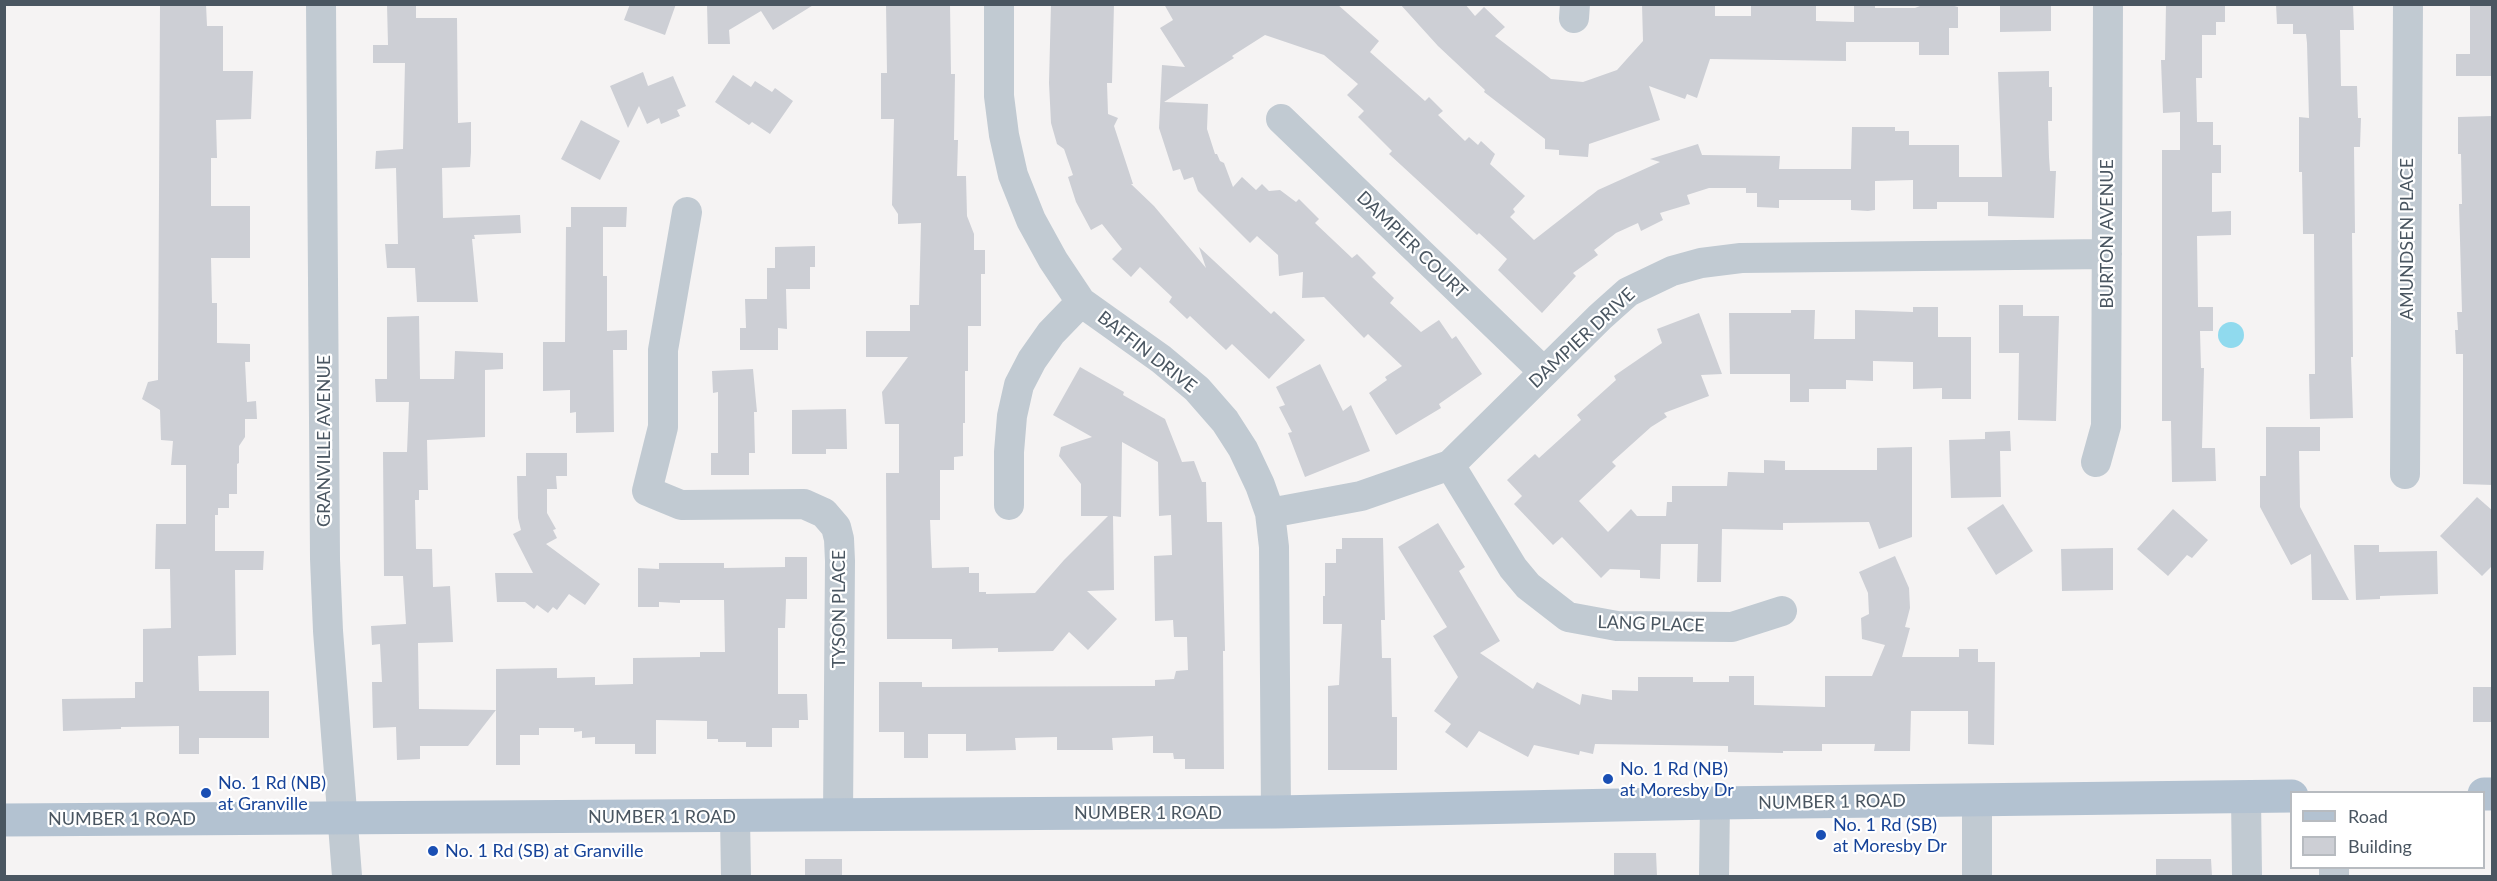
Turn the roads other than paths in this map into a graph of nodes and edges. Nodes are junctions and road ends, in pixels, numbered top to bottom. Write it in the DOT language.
graph roads {
  1 [pos="321,4"];
  2 [pos="999,4"];
  3 [pos="2108,4"];
  4 [pos="2408,4"];
  5 [pos="1281,119"];
  6 [pos="687,212"];
  7 [pos="2107,254"];
  8 [pos="1081,302"];
  9 [pos="1544,372"];
  10 [pos="2096,462"];
  11 [pos="1450,465"];
  12 [pos="2405,474"];
  13 [pos="1009,505"];
  14 [pos="1270,513"];
  15 [pos="1782,611"];
  16 [pos="2290,796"];
  17 [pos="2246,797"];
  18 [pos="1977,800"];
  19 [pos="1715,803"];
  20 [pos="1276,812"];
  21 [pos="838,815"];
  22 [pos="735,817"];
  23 [pos="342,819"];
  24 [pos="4,820"];
  25 [pos="347,876"];
  26 [pos="736,876"];
  27 [pos="1714,876"];
  28 [pos="1977,876"];
  29 [pos="2247,876"];
  1 -- 23 [label="street, GRANVILLE AVENUE"];
  2 -- 8 [label="street, BAFFIN DRIVE"];
  3 -- 7 [label="street, BURTON AVENUE"];
  4 -- 12 [label="street, AMUNDSEN PLACE"];
  5 -- 9 [label="street, DAMPIER COURT"];
  6 -- 21 [label="street, TYSON PLACE"];
  7 -- 9 [label="street, DAMPIER DRIVE"];
  7 -- 10 [label="street, BURTON AVENUE"];
  8 -- 13 [label="street"];
  8 -- 14 [label="street, BAFFIN DRIVE"];
  9 -- 11 [label="street, DAMPIER DRIVE"];
  11 -- 14 [label="street, DAMPIER DRIVE"];
  11 -- 15 [label="street, LANG PLACE"];
  14 -- 20 [label="street, BAFFIN DRIVE"];
  16 -- 17 [label="main road, NUMBER 1 ROAD"];
  17 -- 18 [label="main road, NUMBER 1 ROAD"];
  17 -- 29 [label="street"];
  18 -- 19 [label="main road, NUMBER 1 ROAD"];
  18 -- 28 [label="street"];
  19 -- 20 [label="main road, NUMBER 1 ROAD"];
  19 -- 27 [label="street"];
  20 -- 21 [label="main road, NUMBER 1 ROAD"];
  21 -- 22 [label="main road, NUMBER 1 ROAD"];
  22 -- 23 [label="main road, NUMBER 1 ROAD"];
  22 -- 26 [label="street"];
  23 -- 24 [label="main road, NUMBER 1 ROAD"];
  23 -- 25 [label="street, GRANVILLE AVENUE"];
}
